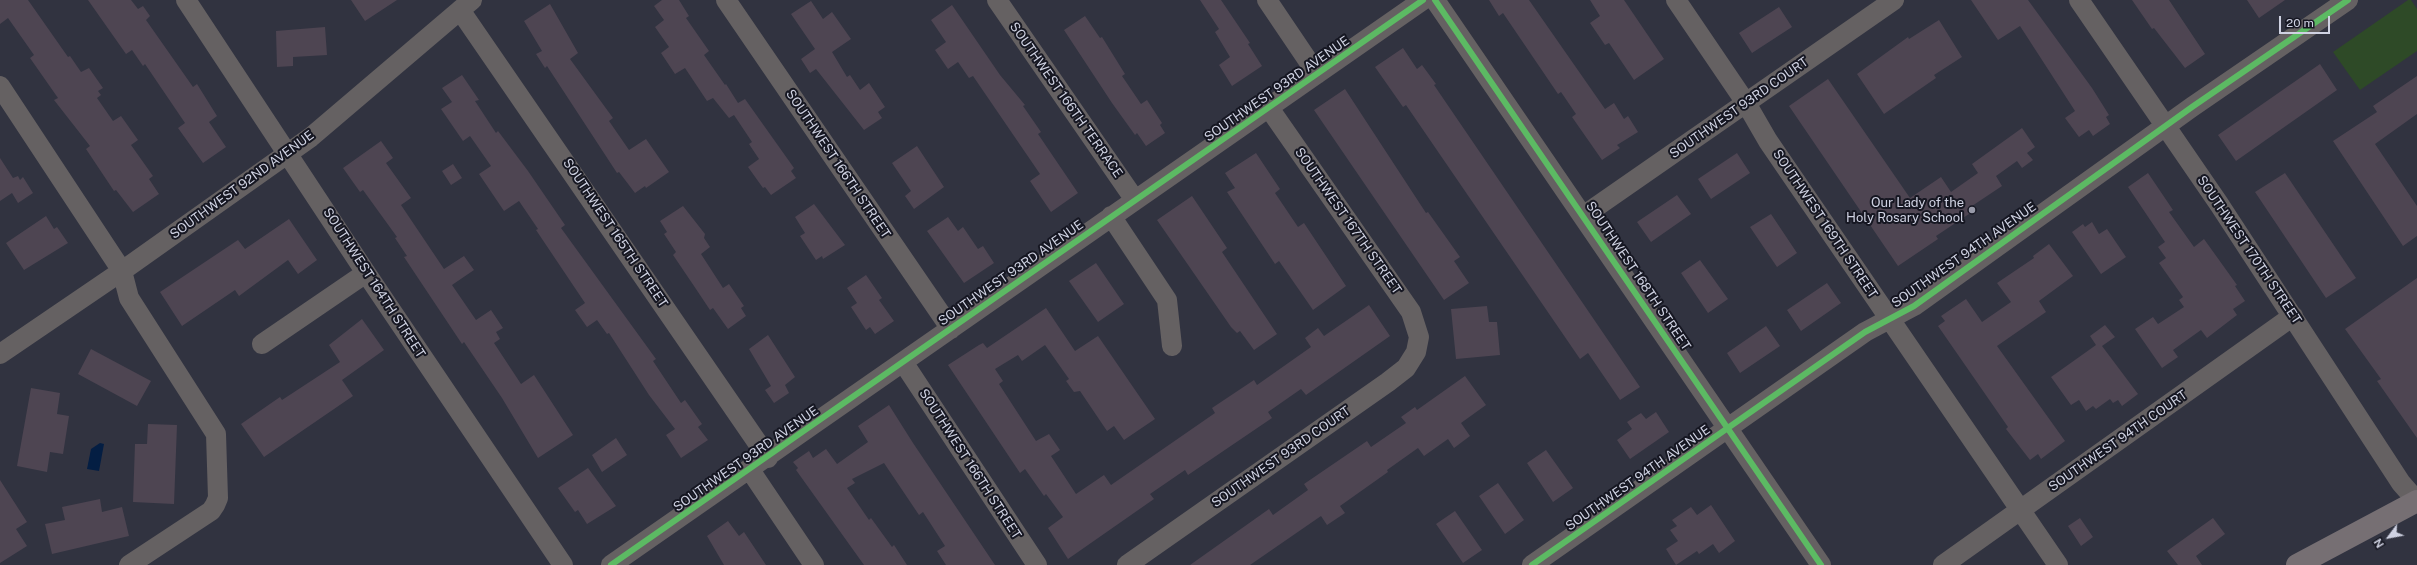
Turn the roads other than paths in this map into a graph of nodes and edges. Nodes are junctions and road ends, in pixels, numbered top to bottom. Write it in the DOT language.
graph roads {
  1 [pos="186,0"];
  2 [pos="726,0"];
  3 [pos="997,0"];
  4 [pos="1267,0"];
  5 [pos="1423,0"];
  6 [pos="1435,0"];
  7 [pos="1676,0"];
  8 [pos="1894,0"];
  9 [pos="2078,0"];
  10 [pos="2339,3"];
  11 [pos="466,5"];
  12 [pos="1317,74"];
  13 [pos="0,86"];
  14 [pos="1746,103"];
  15 [pos="1269,108"];
  16 [pos="2165,126"];
  17 [pos="288,153"];
  18 [pos="1135,200"];
  19 [pos="1111,216"];
  20 [pos="1583,216"];
  21 [pos="122,271"];
  22 [pos="366,273"];
  23 [pos="2293,316"];
  24 [pos="1889,319"];
  25 [pos="951,329"];
  26 [pos="1419,336"];
  27 [pos="262,344"];
  28 [pos="1172,346"];
  29 [pos="0,354"];
  30 [pos="903,362"];
  31 [pos="1729,428"];
  32 [pos="768,458"];
  33 [pos="750,470"];
  34 [pos="2417,501"];
  35 [pos="2022,509"];
  36 [pos="129,565"];
  37 [pos="563,565"];
  38 [pos="611,565"];
  39 [pos="814,565"];
  40 [pos="1037,565"];
  41 [pos="1127,565"];
  42 [pos="1532,565"];
  43 [pos="1821,565"];
  44 [pos="1943,565"];
  45 [pos="2058,565"];
  46 [pos="2296,565"];
  1 -- 17 [label="street, SOUTHWEST 164TH STREET"];
  2 -- 25 [label="street, SOUTHWEST 166TH STREET"];
  3 -- 18 [label="street, SOUTHWEST 166TH TERRACE"];
  4 -- 12 [label="street"];
  5 -- 12 [label="street, SOUTHWEST 93RD AVENUE"];
  6 -- 20 [label="street, SOUTHWEST 168TH STREET"];
  7 -- 14 [label="street, SOUTHWEST 169TH STREET"];
  8 -- 14 [label="street, SOUTHWEST 93RD COURT"];
  9 -- 16 [label="street, SOUTHWEST 170TH STREET"];
  10 -- 16 [label="street, SOUTHWEST 94TH AVENUE"];
  11 -- 17 [label="street, SOUTHWEST 92ND AVENUE"];
  11 -- 32 [label="street, SOUTHWEST 165TH STREET"];
  12 -- 15 [label="street, SOUTHWEST 93RD AVENUE"];
  13 -- 21 [label="street"];
  14 -- 20 [label="street, SOUTHWEST 93RD COURT"];
  14 -- 24 [label="street, SOUTHWEST 169TH STREET"];
  15 -- 18 [label="street, SOUTHWEST 93RD AVENUE"];
  15 -- 26 [label="street, SOUTHWEST 167TH STREET"];
  16 -- 23 [label="street, SOUTHWEST 170TH STREET"];
  16 -- 24 [label="street, SOUTHWEST 94TH AVENUE"];
  17 -- 21 [label="street, SOUTHWEST 92ND AVENUE"];
  17 -- 22 [label="street, SOUTHWEST 164TH STREET"];
  18 -- 19 [label="street, SOUTHWEST 93RD AVENUE"];
  19 -- 25 [label="street, SOUTHWEST 93RD AVENUE"];
  19 -- 28 [label="street"];
  20 -- 31 [label="street, SOUTHWEST 168TH STREET"];
  21 -- 29 [label="street, SOUTHWEST 92ND AVENUE"];
  21 -- 36 [label="street"];
  22 -- 27 [label="street"];
  22 -- 37 [label="street, SOUTHWEST 164TH STREET"];
  23 -- 34 [label="street, SOUTHWEST 170TH STREET"];
  23 -- 35 [label="street, SOUTHWEST 94TH COURT"];
  24 -- 31 [label="street, SOUTHWEST 94TH AVENUE"];
  24 -- 35 [label="street, SOUTHWEST 169TH STREET"];
  25 -- 30 [label="street, SOUTHWEST 93RD AVENUE"];
  26 -- 41 [label="street, SOUTHWEST 93RD COURT"];
  30 -- 32 [label="street, SOUTHWEST 93RD AVENUE"];
  30 -- 40 [label="street, SOUTHWEST 166TH STREET"];
  31 -- 42 [label="street, SOUTHWEST 94TH AVENUE"];
  31 -- 43 [label="street, SOUTHWEST 168TH STREET"];
  32 -- 33 [label="street, SOUTHWEST 93RD AVENUE"];
  33 -- 38 [label="street, SOUTHWEST 93RD AVENUE"];
  33 -- 39 [label="street"];
  34 -- 46 [label="highway"];
  35 -- 44 [label="street, SOUTHWEST 94TH COURT"];
  35 -- 45 [label="street, SOUTHWEST 169TH STREET"];
}
